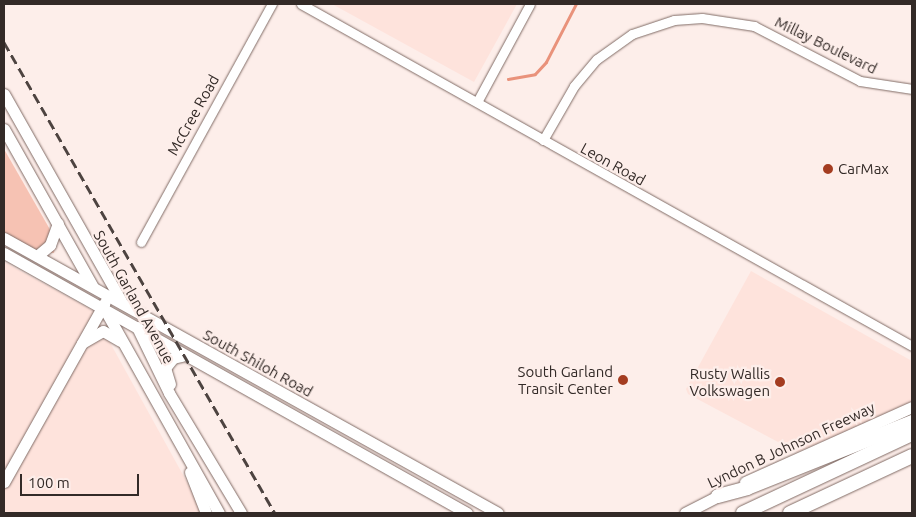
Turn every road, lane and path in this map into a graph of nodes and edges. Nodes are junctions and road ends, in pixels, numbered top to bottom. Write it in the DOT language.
graph roads {
  1 [pos="272,4"];
  2 [pos="301,4"];
  3 [pos="530,4"];
  4 [pos="912,89"];
  5 [pos="4,94"];
  6 [pos="477,102"];
  7 [pos="4,129"];
  8 [pos="543,140"];
  9 [pos="58,223"];
  10 [pos="4,238"];
  11 [pos="141,242"];
  12 [pos="4,253"];
  13 [pos="37,256"];
  14 [pos="93,287"];
  15 [pos="111,291"];
  16 [pos="122,302"];
  17 [pos="103,307"];
  18 [pos="138,329"];
  19 [pos="79,346"];
  20 [pos="126,346"];
  21 [pos="912,346"];
  22 [pos="182,356"];
  23 [pos="169,393"];
  24 [pos="912,407"];
  25 [pos="912,422"];
  26 [pos="174,434"];
  27 [pos="912,434"];
  28 [pos="360,454"];
  29 [pos="912,456"];
  30 [pos="401,460"];
  31 [pos="4,482"];
  32 [pos="718,496"];
  33 [pos="494,512"];
  34 [pos="206,513"];
  35 [pos="219,513"];
  36 [pos="241,513"];
  37 [pos="467,513"];
  38 [pos="685,513"];
  39 [pos="743,513"];
  40 [pos="790,513"];
  1 -- 11 [label="street, McCree Road"];
  2 -- 6 [label="street, Leon Road"];
  3 -- 6 [label="street"];
  4 -- 8 [label="street, Millay Boulevard"];
  5 -- 15 [label="main road, South Garland Avenue"];
  6 -- 8 [label="street, Leon Road"];
  7 -- 9 [label="main road, South Garland Avenue"];
  8 -- 21 [label="street, Leon Road"];
  9 -- 13 [label="main road"];
  9 -- 14 [label="main road, South Garland Avenue"];
  10 -- 13 [label="main road"];
  12 -- 17 [label="main road, South Shiloh Road"];
  13 -- 14 [label="main road"];
  14 -- 15 [label="main road"];
  14 -- 17 [label="main road, South Garland Avenue"];
  15 -- 16 [label="main road, South Garland Avenue"];
  15 -- 17 [label="main road"];
  16 -- 18 [label="main road, South Garland Avenue"];
  16 -- 30 [label="main road, South Shiloh Road"];
  17 -- 18 [label="main road, South Shiloh Road"];
  17 -- 19 [label="main road"];
  17 -- 20 [label="main road, South Garland Avenue"];
  18 -- 22 [label="main road, South Shiloh Road"];
  18 -- 23 [label="main road, South Garland Avenue"];
  19 -- 20 [label="main road"];
  19 -- 31 [label="main road"];
  20 -- 26 [label="main road, South Garland Avenue"];
  22 -- 23 [label="main road"];
  22 -- 28 [label="main road, South Shiloh Road"];
  23 -- 36 [label="main road, South Garland Avenue"];
  24 -- 32 [label="main road, Lyndon B Johnson Freeway"];
  25 -- 32 [label="highway"];
  26 -- 34 [label="main road"];
  26 -- 35 [label="main road, South Garland Avenue"];
  27 -- 39 [label="highway"];
  28 -- 30 [label="main road"];
  28 -- 37 [label="main road, South Shiloh Road"];
  29 -- 40 [label="highway"];
  30 -- 33 [label="main road, South Shiloh Road"];
  32 -- 38 [label="main road, Lyndon B Johnson Freeway"];
}
